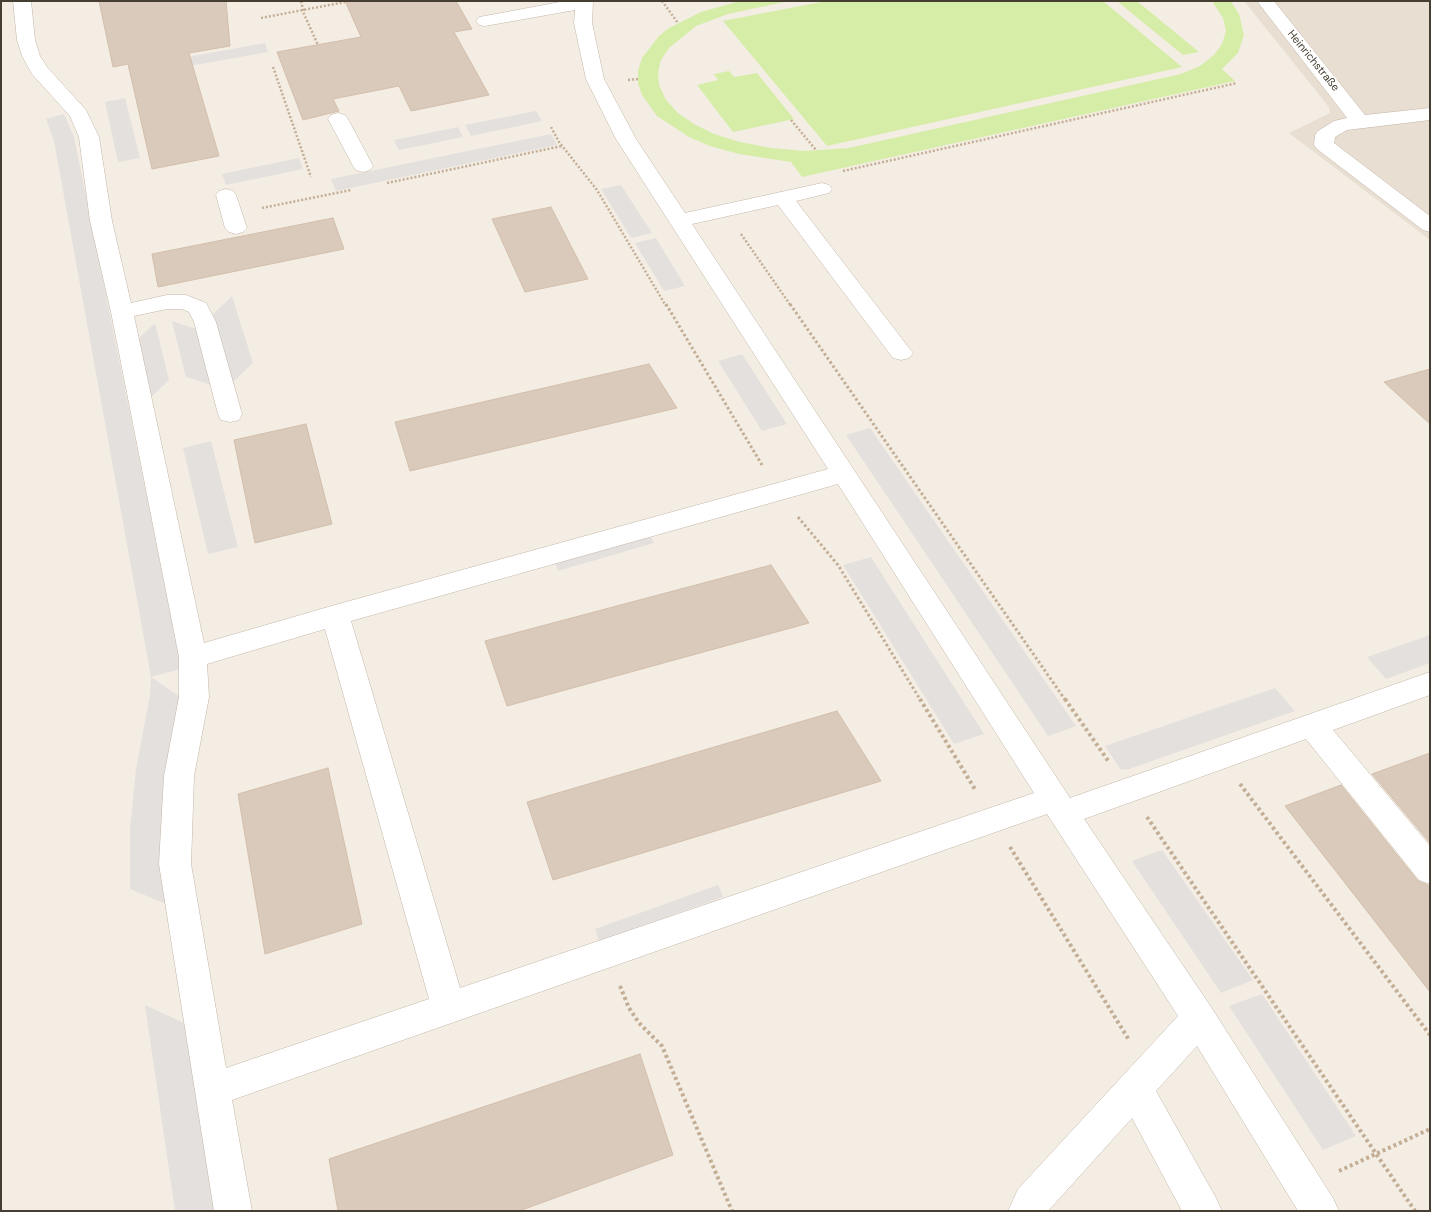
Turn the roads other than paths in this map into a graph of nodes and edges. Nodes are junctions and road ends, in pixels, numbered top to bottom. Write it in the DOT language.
graph roads {
  1 [pos="22,1"];
  2 [pos="1265,1"];
  3 [pos="584,2"];
  4 [pos="485,21"];
  5 [pos="1430,114"];
  6 [pos="338,119"];
  7 [pos="1360,121"];
  8 [pos="363,166"];
  9 [pos="822,189"];
  10 [pos="783,198"];
  11 [pos="679,221"];
  12 [pos="1430,226"];
  13 [pos="122,312"];
  14 [pos="901,354"];
  15 [pos="230,414"];
  16 [pos="844,473"];
  17 [pos="335,615"];
  18 [pos="193,657"];
  19 [pos="1430,682"];
  20 [pos="1312,725"];
  21 [pos="1059,806"];
  22 [pos="1430,870"];
  23 [pos="448,1007"];
  24 [pos="1199,1018"];
  25 [pos="1142,1080"];
  26 [pos="212,1090"];
  27 [pos="233,1211"];
  28 [pos="1027,1211"];
  29 [pos="1203,1211"];
  30 [pos="1320,1211"];
  1 -- 13 [label="street"];
  2 -- 7 [label="street, Heinrichstraße"];
  3 -- 4 [label="street"];
  3 -- 11 [label="street"];
  5 -- 7 [label="street"];
  6 -- 8 [label="street"];
  7 -- 12 [label="street"];
  9 -- 10 [label="street"];
  10 -- 11 [label="street"];
  10 -- 14 [label="street"];
  11 -- 16 [label="street"];
  13 -- 15 [label="street"];
  13 -- 18 [label="street"];
  16 -- 17 [label="street"];
  16 -- 21 [label="street"];
  17 -- 18 [label="street"];
  17 -- 23 [label="street"];
  18 -- 26 [label="street"];
  19 -- 20 [label="street"];
  20 -- 21 [label="street"];
  20 -- 22 [label="street"];
  21 -- 23 [label="street"];
  21 -- 24 [label="street"];
  23 -- 26 [label="street"];
  24 -- 25 [label="street"];
  24 -- 30 [label="street"];
  25 -- 28 [label="street"];
  25 -- 29 [label="street"];
  26 -- 27 [label="street"];
}
